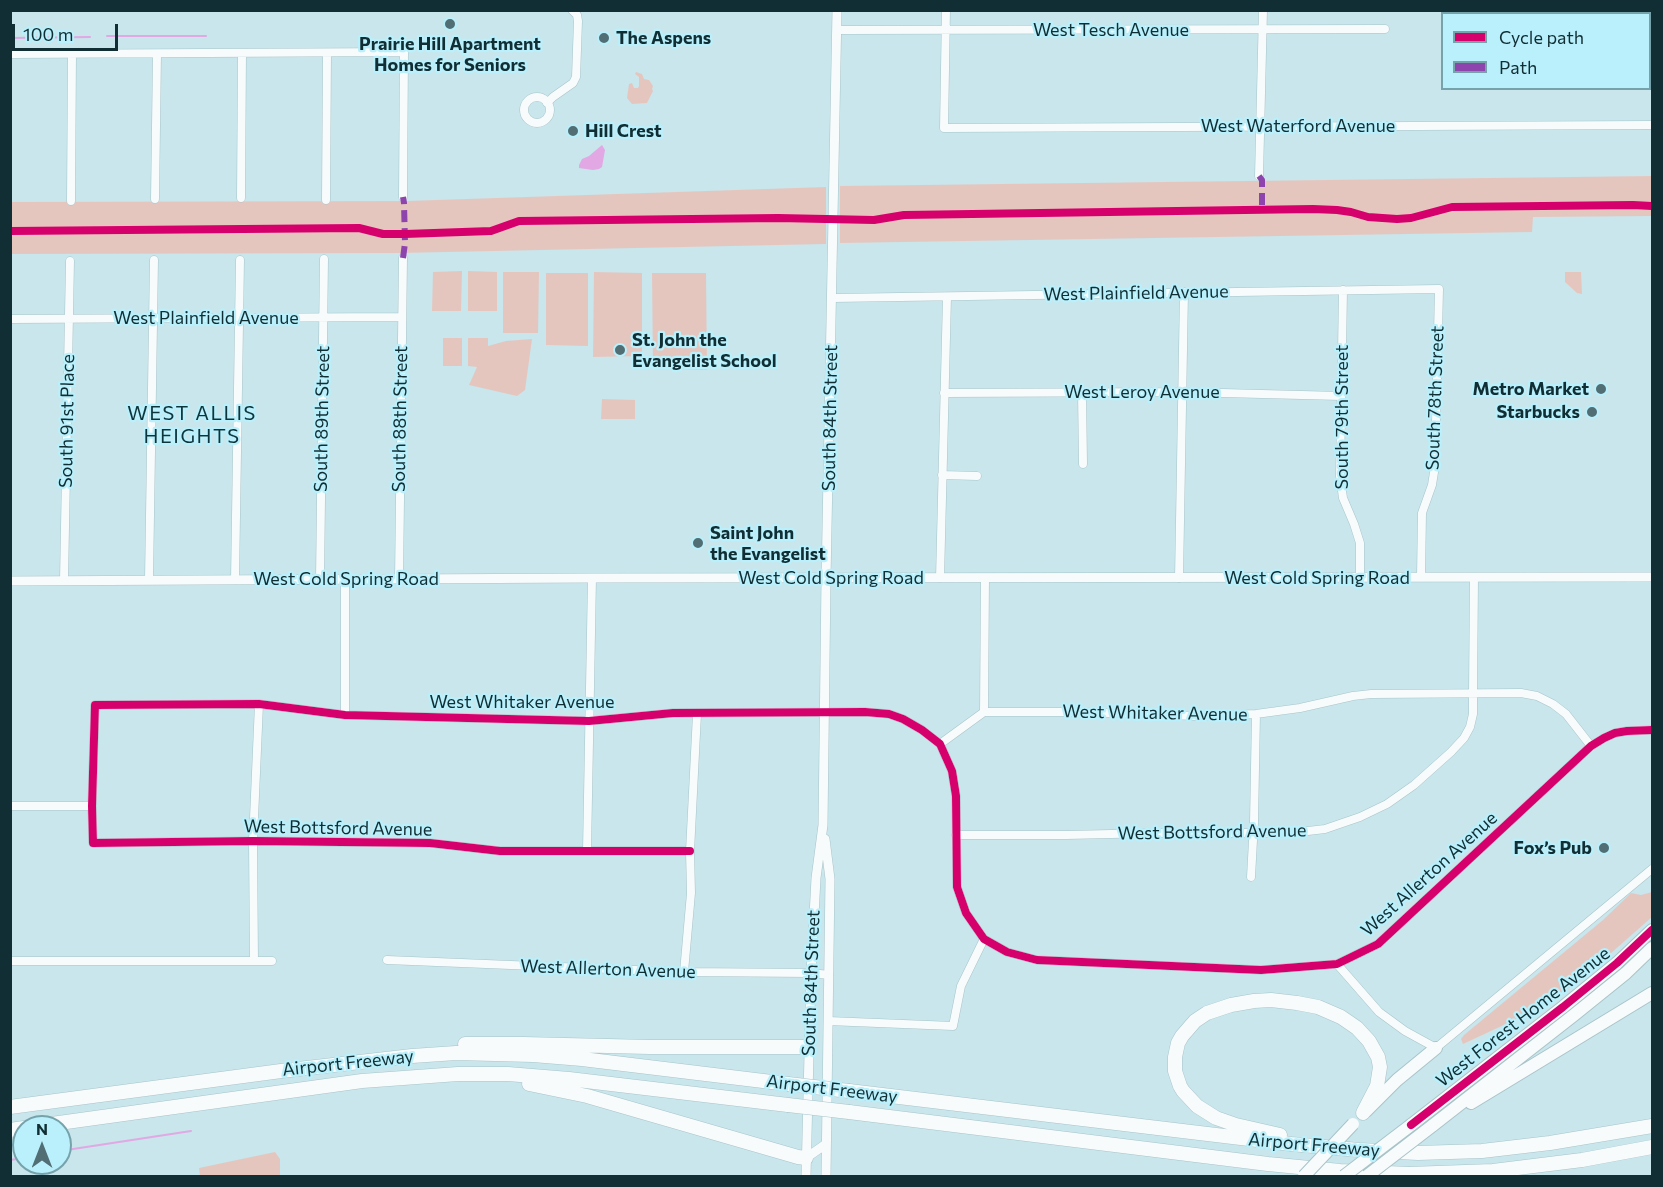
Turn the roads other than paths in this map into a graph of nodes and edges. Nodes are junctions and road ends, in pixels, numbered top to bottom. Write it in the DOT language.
graph roads {
  1 [pos="572,10"];
  2 [pos="837,10"];
  3 [pos="946,10"];
  4 [pos="1263,10"];
  5 [pos="1385,28"];
  6 [pos="1262,29"];
  7 [pos="837,30"];
  8 [pos="945,30"];
  9 [pos="242,53"];
  10 [pos="327,53"];
  11 [pos="10,54"];
  12 [pos="72,54"];
  13 [pos="157,54"];
  14 [pos="548,103"];
  15 [pos="1653,124"];
  16 [pos="1260,126"];
  17 [pos="1259,176"];
  18 [pos="403,197"];
  19 [pos="241,198"];
  20 [pos="155,199"];
  21 [pos="326,200"];
  22 [pos="71,201"];
  23 [pos="403,258"];
  24 [pos="324,259"];
  25 [pos="154,260"];
  26 [pos="240,260"];
  27 [pos="70,261"];
  28 [pos="1438,289"];
  29 [pos="1343,290"];
  30 [pos="1184,292"];
  31 [pos="947,297"];
  32 [pos="833,298"];
  33 [pos="401,317"];
  34 [pos="154,318"];
  35 [pos="239,318"];
  36 [pos="324,318"];
  37 [pos="10,319"];
  38 [pos="69,319"];
  39 [pos="1082,392"];
  40 [pos="1183,392"];
  41 [pos="944,393"];
  42 [pos="1341,396"];
  43 [pos="1083,464"];
  44 [pos="942,475"];
  45 [pos="977,476"];
  46 [pos="1360,577"];
  47 [pos="1421,577"];
  48 [pos="1653,577"];
  49 [pos="592,578"];
  50 [pos="940,578"];
  51 [pos="985,578"];
  52 [pos="1179,578"];
  53 [pos="1474,578"];
  54 [pos="149,579"];
  55 [pos="320,579"];
  56 [pos="345,579"];
  57 [pos="399,579"];
  58 [pos="826,579"];
  59 [pos="64,580"];
  60 [pos="235,580"];
  61 [pos="10,581"];
  62 [pos="1473,694"];
  63 [pos="259,704"];
  64 [pos="825,712"];
  65 [pos="984,712"];
  66 [pos="697,714"];
  67 [pos="1256,714"];
  68 [pos="345,715"];
  69 [pos="588,721"];
  70 [pos="1653,730"];
  71 [pos="940,744"];
  72 [pos="1591,746"];
  73 [pos="10,806"];
  74 [pos="92,806"];
  75 [pos="823,825"];
  76 [pos="1253,834"];
  77 [pos="956,835"];
  78 [pos="253,842"];
  79 [pos="587,851"];
  80 [pos="690,851"];
  81 [pos="1653,869"];
  82 [pos="1251,877"];
  83 [pos="1653,930"];
  84 [pos="984,939"];
  85 [pos="1653,948"];
  86 [pos="387,960"];
  87 [pos="10,961"];
  88 [pos="254,961"];
  89 [pos="272,961"];
  90 [pos="1338,964"];
  91 [pos="684,972"];
  92 [pos="811,973"];
  93 [pos="829,975"];
  94 [pos="1653,993"];
  95 [pos="828,1020"];
  96 [pos="808,1047"];
  97 [pos="827,1048"];
  98 [pos="1436,1048"];
  99 [pos="281,1071"];
  100 [pos="408,1077"];
  101 [pos="10,1107"];
  102 [pos="1363,1113"];
  103 [pos="72,1121"];
  104 [pos="1436,1123"];
  105 [pos="1653,1126"];
  106 [pos="826,1144"];
  107 [pos="1653,1147"];
  108 [pos="1322,1148"];
  109 [pos="806,1158"];
  110 [pos="1582,1160"];
  111 [pos="806,1176"];
  112 [pos="826,1176"];
  113 [pos="1304,1176"];
  114 [pos="1344,1176"];
  115 [pos="1367,1176"];
  116 [pos="1521,1176"];
  1 -- 14 [label="street"];
  2 -- 7 [label="street, South 84th Street"];
  3 -- 8 [label="street"];
  4 -- 6 [label="street"];
  5 -- 6 [label="street, West Tesch Avenue"];
  6 -- 8 [label="street, West Tesch Avenue"];
  6 -- 16 [label="street"];
  7 -- 8 [label="street, West Tesch Avenue"];
  7 -- 32 [label="street, South 84th Street"];
  8 -- 16 [label="street, West Waterford Avenue"];
  9 -- 10 [label="street"];
  9 -- 13 [label="street"];
  9 -- 19 [label="street"];
  10 -- 18 [label="street"];
  10 -- 21 [label="street"];
  11 -- 12 [label="street"];
  12 -- 13 [label="street"];
  12 -- 22 [label="street"];
  13 -- 20 [label="street"];
  15 -- 16 [label="street, West Waterford Avenue"];
  16 -- 17 [label="street"];
  23 -- 33 [label="street, South 88th Street"];
  24 -- 36 [label="street, South 89th Street"];
  25 -- 34 [label="street"];
  26 -- 35 [label="street"];
  27 -- 38 [label="street, South 91st Place"];
  28 -- 29 [label="street, West Plainfield Avenue"];
  28 -- 47 [label="street, South 78th Street"];
  29 -- 30 [label="street, West Plainfield Avenue"];
  29 -- 42 [label="street, South 79th Street"];
  30 -- 31 [label="street, West Plainfield Avenue"];
  30 -- 40 [label="street"];
  31 -- 32 [label="street, West Plainfield Avenue"];
  31 -- 41 [label="street"];
  32 -- 58 [label="street, South 84th Street"];
  33 -- 36 [label="street, West Plainfield Avenue"];
  33 -- 57 [label="street, South 88th Street"];
  34 -- 35 [label="street, West Plainfield Avenue"];
  34 -- 38 [label="street, West Plainfield Avenue"];
  34 -- 54 [label="street"];
  35 -- 36 [label="street, West Plainfield Avenue"];
  35 -- 60 [label="street"];
  36 -- 55 [label="street, South 89th Street"];
  37 -- 38 [label="street, West Plainfield Avenue"];
  38 -- 59 [label="street, South 91st Place"];
  39 -- 40 [label="street, West Leroy Avenue"];
  39 -- 41 [label="street, West Leroy Avenue"];
  39 -- 43 [label="street"];
  40 -- 42 [label="street, West Leroy Avenue"];
  40 -- 52 [label="street"];
  41 -- 44 [label="street"];
  42 -- 46 [label="street, South 79th Street"];
  44 -- 45 [label="street"];
  44 -- 50 [label="street"];
  46 -- 47 [label="street, West Cold Spring Road"];
  46 -- 52 [label="street, West Cold Spring Road"];
  47 -- 53 [label="street, West Cold Spring Road"];
  48 -- 53 [label="street, West Cold Spring Road"];
  49 -- 57 [label="street, West Cold Spring Road"];
  49 -- 58 [label="street, West Cold Spring Road"];
  49 -- 69 [label="street"];
  50 -- 51 [label="street, West Cold Spring Road"];
  50 -- 58 [label="street, West Cold Spring Road"];
  51 -- 52 [label="street, West Cold Spring Road"];
  51 -- 65 [label="street"];
  53 -- 62 [label="street"];
  54 -- 59 [label="street, West Cold Spring Road"];
  54 -- 60 [label="street, West Cold Spring Road"];
  55 -- 56 [label="street, West Cold Spring Road"];
  55 -- 60 [label="street, West Cold Spring Road"];
  56 -- 57 [label="street, West Cold Spring Road"];
  56 -- 68 [label="street"];
  58 -- 64 [label="street, South 84th Street"];
  59 -- 61 [label="street, West Cold Spring Road"];
  62 -- 67 [label="street, West Whitaker Avenue"];
  62 -- 72 [label="street, West Whitaker Avenue"];
  62 -- 76 [label="street, West Bottsford Avenue"];
  63 -- 68 [label="street, West Whitaker Avenue"];
  63 -- 74 [label="street, West Whitaker Avenue"];
  63 -- 78 [label="street"];
  64 -- 66 [label="street, West Whitaker Avenue"];
  64 -- 71 [label="street, West Whitaker Avenue"];
  64 -- 75 [label="street, South 84th Street"];
  65 -- 67 [label="street, West Whitaker Avenue"];
  65 -- 71 [label="street"];
  66 -- 69 [label="street, West Whitaker Avenue"];
  66 -- 80 [label="street"];
  67 -- 76 [label="street"];
  68 -- 69 [label="street, West Whitaker Avenue"];
  69 -- 79 [label="street"];
  70 -- 72 [label="street, West Allerton Avenue"];
  71 -- 77 [label="street"];
  72 -- 90 [label="street, West Allerton Avenue"];
  73 -- 74 [label="street"];
  74 -- 78 [label="street, West Bottsford Avenue"];
  75 -- 92 [label="street, South 84th Street"];
  75 -- 93 [label="street, South 84th Street"];
  76 -- 77 [label="street, West Bottsford Avenue"];
  76 -- 82 [label="street"];
  77 -- 84 [label="street"];
  78 -- 79 [label="street, West Bottsford Avenue"];
  78 -- 88 [label="street"];
  79 -- 80 [label="street, West Bottsford Avenue"];
  80 -- 91 [label="street"];
  81 -- 98 [label="street, West Forest Home Avenue"];
  83 -- 114 [label="main road, West Forest Home Avenue, bridge"];
  84 -- 90 [label="street, West Allerton Avenue"];
  84 -- 95 [label="street"];
  85 -- 104 [label="main road, West Forest Home Avenue"];
  86 -- 91 [label="street, West Allerton Avenue"];
  87 -- 88 [label="street"];
  88 -- 89 [label="street"];
  90 -- 98 [label="street"];
  91 -- 92 [label="street, West Allerton Avenue"];
  92 -- 93 [label="street, West Allerton Avenue"];
  92 -- 96 [label="street, South 84th Street"];
  93 -- 95 [label="street, South 84th Street"];
  94 -- 104 [label="main road"];
  95 -- 97 [label="street, South 84th Street"];
  96 -- 97 [label="street"];
  96 -- 99 [label="highway"];
  96 -- 109 [label="street, South 84th Street"];
  97 -- 106 [label="street, South 84th Street"];
  98 -- 102 [label="main road"];
  99 -- 101 [label="highway, Airport Freeway"];
  99 -- 108 [label="highway, Airport Freeway, bridge"];
  100 -- 103 [label="highway, Airport Freeway"];
  100 -- 109 [label="highway"];
  100 -- 110 [label="highway, Airport Freeway, bridge"];
  102 -- 108 [label="highway"];
  102 -- 113 [label="main road, bridge"];
  104 -- 115 [label="main road, West Forest Home Avenue, bridge"];
  105 -- 108 [label="highway, Airport Freeway"];
  106 -- 109 [label="street"];
  106 -- 112 [label="street, South 84th Street"];
  107 -- 110 [label="highway, Airport Freeway"];
  109 -- 111 [label="street, South 84th Street"];
  110 -- 116 [label="highway"];
}
